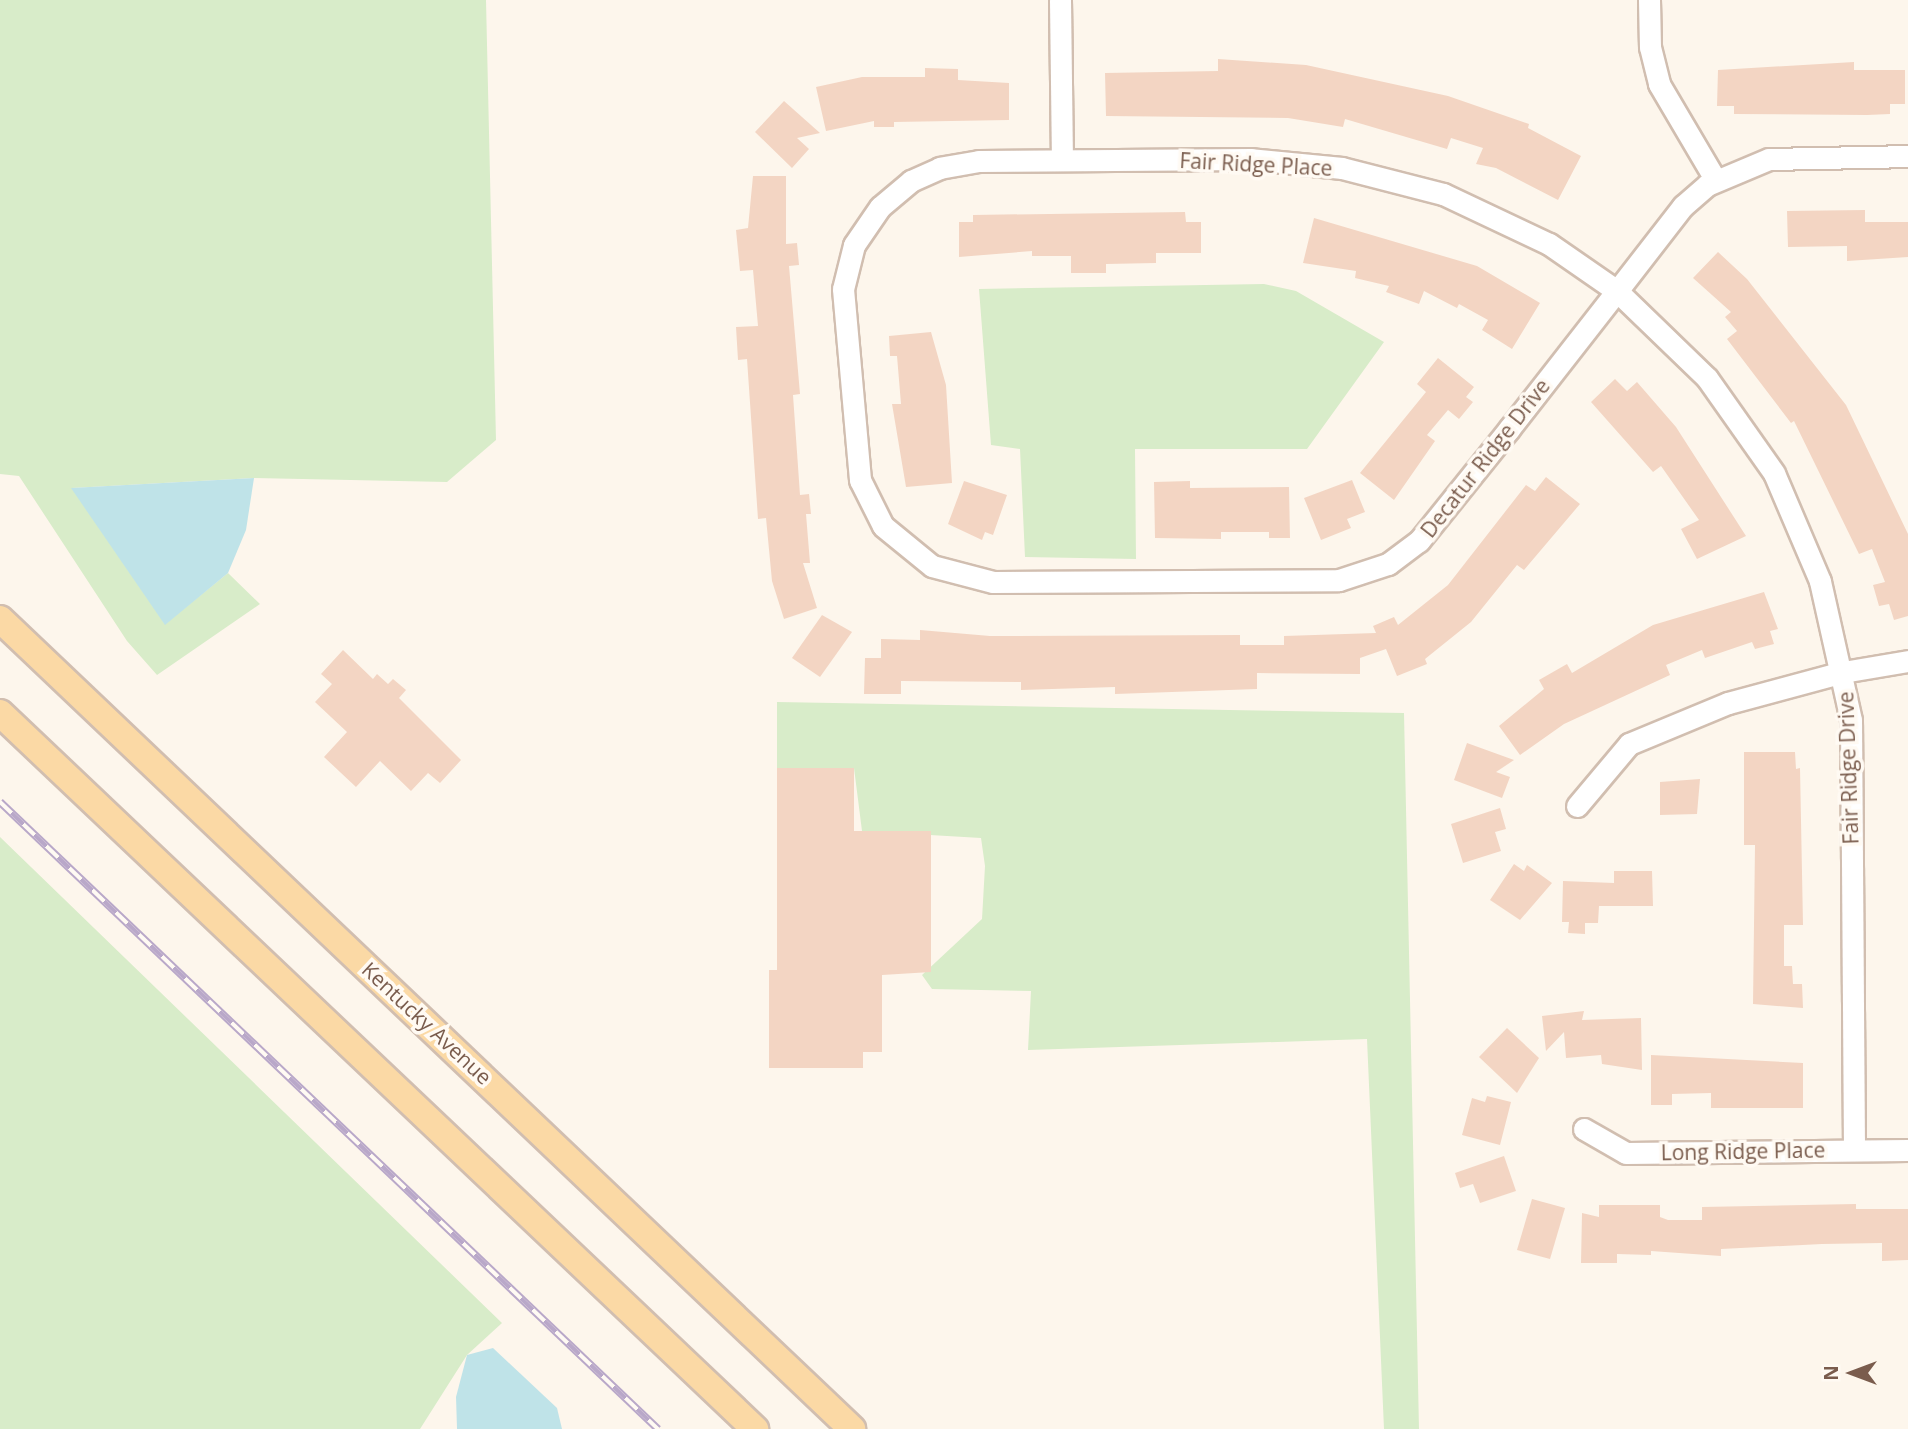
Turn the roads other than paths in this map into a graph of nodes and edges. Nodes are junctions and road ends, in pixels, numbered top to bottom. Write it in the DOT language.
graph roads {
  1 [pos="1060,0"];
  2 [pos="1648,0"];
  3 [pos="1908,156"];
  4 [pos="1062,160"];
  5 [pos="1715,179"];
  6 [pos="1617,290"];
  7 [pos="875,513"];
  8 [pos="0,619"];
  9 [pos="1908,661"];
  10 [pos="1843,672"];
  11 [pos="0,713"];
  12 [pos="1577,806"];
  13 [pos="1584,1129"];
  14 [pos="1854,1149"];
  15 [pos="1908,1150"];
  16 [pos="755,1429"];
  17 [pos="852,1429"];
  1 -- 4 [label="street"];
  2 -- 5 [label="street"];
  3 -- 5 [label="street, Decatur Ridge Drive"];
  4 -- 6 [label="street, Fair Ridge Place"];
  4 -- 7 [label="street, Fair Ridge Place"];
  5 -- 6 [label="street, Decatur Ridge Drive"];
  6 -- 7 [label="street, Decatur Ridge Drive"];
  6 -- 10 [label="street, Fair Ridge Drive"];
  8 -- 17 [label="main road, Kentucky Avenue"];
  9 -- 10 [label="street"];
  10 -- 12 [label="street"];
  10 -- 14 [label="street, Fair Ridge Drive"];
  11 -- 16 [label="main road"];
  13 -- 14 [label="street, Long Ridge Place"];
  14 -- 15 [label="street, Long Ridge Place"];
}
